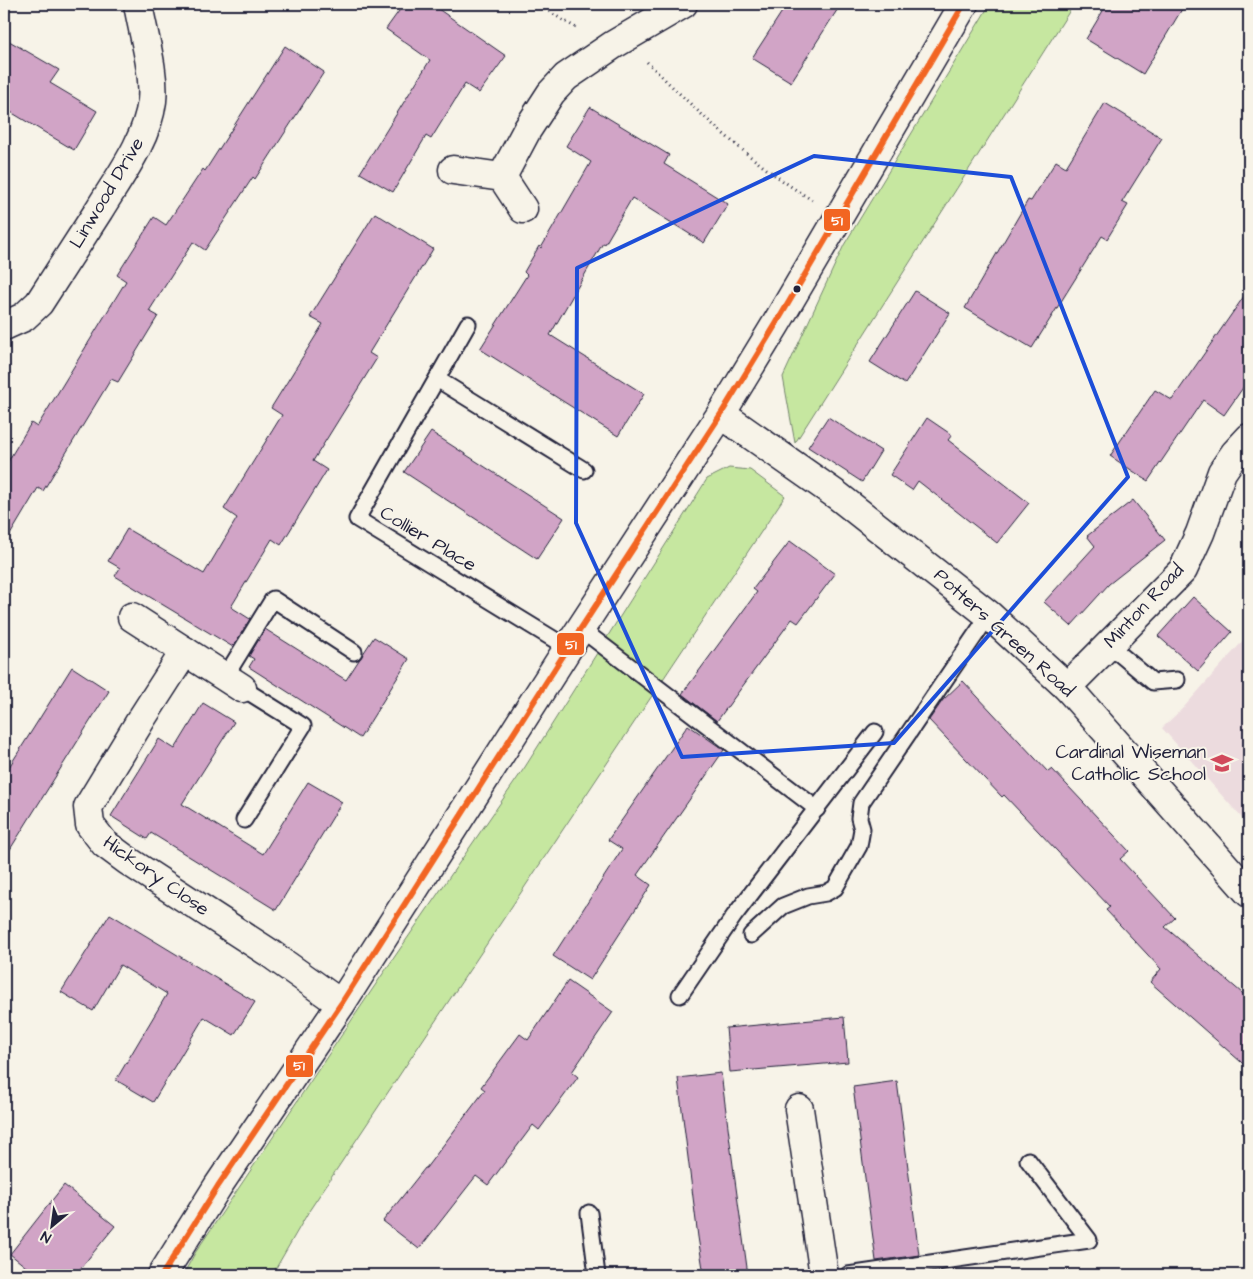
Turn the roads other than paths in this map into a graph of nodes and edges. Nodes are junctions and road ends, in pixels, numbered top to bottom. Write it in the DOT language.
graph roads {
  1 [pos="683,4"];
  2 [pos="964,4"];
  3 [pos="132,6"];
  4 [pos="453,170"];
  5 [pos="502,177"];
  6 [pos="522,209"];
  7 [pos="468,324"];
  8 [pos="4,326"];
  9 [pos="437,379"];
  10 [pos="721,414"];
  11 [pos="1249,438"];
  12 [pos="584,470"];
  13 [pos="989,615"];
  14 [pos="132,617"];
  15 [pos="575,639"];
  16 [pos="1109,645"];
  17 [pos="185,651"];
  18 [pos="354,652"];
  19 [pos="1177,680"];
  20 [pos="233,683"];
  21 [pos="1068,687"];
  22 [pos="874,732"];
  23 [pos="817,809"];
  24 [pos="244,820"];
  25 [pos="1249,893"];
  26 [pos="751,934"];
  27 [pos="680,995"];
  28 [pos="341,1004"];
  29 [pos="800,1109"];
  30 [pos="1028,1160"];
  31 [pos="589,1213"];
  32 [pos="162,1275"];
  33 [pos="597,1275"];
  34 [pos="824,1275"];
  35 [pos="848,1275"];
  1 -- 5 [label="street"];
  2 -- 10 [label="street"];
  3 -- 8 [label="street, Linwood Drive"];
  4 -- 5 [label="street"];
  5 -- 6 [label="street"];
  7 -- 9 [label="lane, Collier Place"];
  9 -- 12 [label="lane"];
  9 -- 15 [label="lane, Collier Place"];
  10 -- 13 [label="street, Potters Green Road"];
  10 -- 15 [label="street"];
  11 -- 16 [label="street, Minton Road"];
  13 -- 21 [label="street, Potters Green Road"];
  13 -- 26 [label="lane"];
  14 -- 17 [label="street"];
  15 -- 23 [label="lane"];
  15 -- 28 [label="street"];
  16 -- 19 [label="lane"];
  16 -- 21 [label="street, Minton Road"];
  17 -- 20 [label="street"];
  17 -- 28 [label="street, Hickory Close"];
  18 -- 20 [label="lane"];
  20 -- 24 [label="lane"];
  21 -- 25 [label="street, Potters Green Road"];
  22 -- 23 [label="lane"];
  23 -- 27 [label="lane"];
  28 -- 32 [label="street"];
  29 -- 34 [label="street"];
  30 -- 35 [label="lane"];
  31 -- 33 [label="lane"];
}
